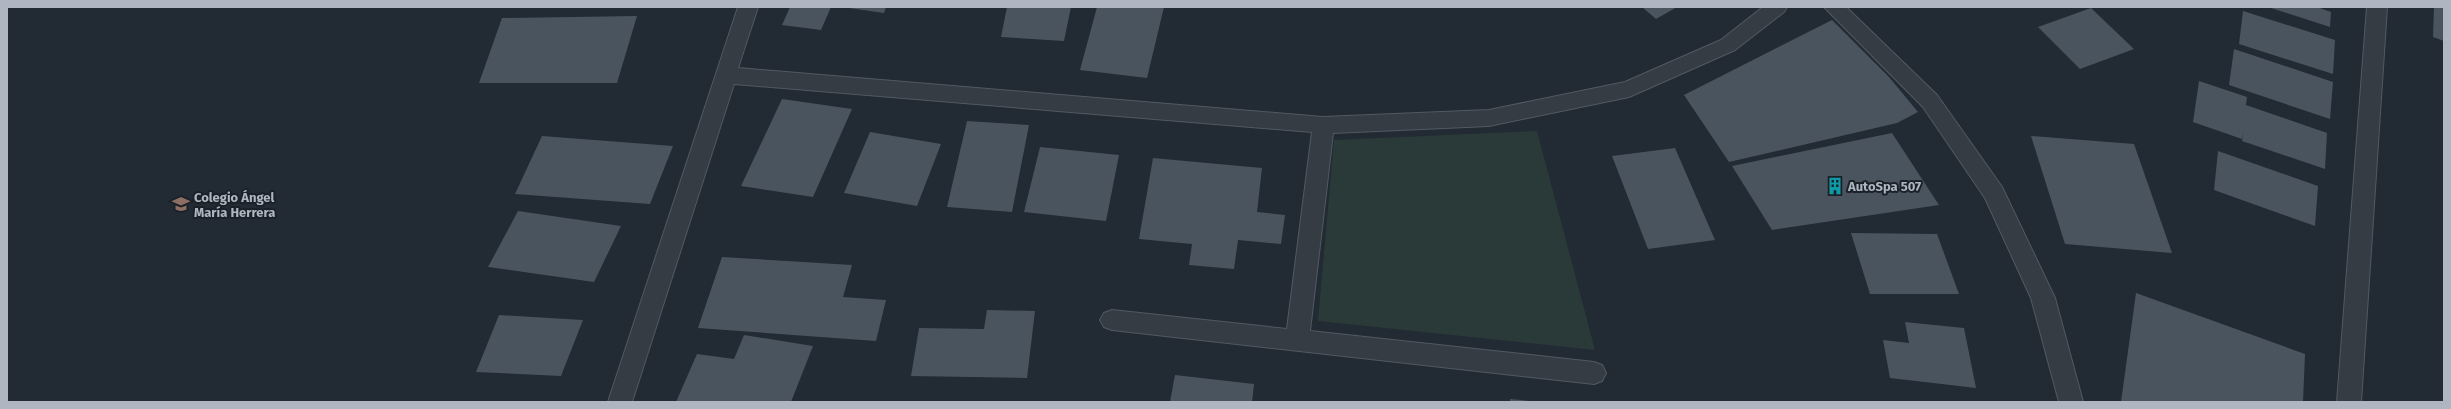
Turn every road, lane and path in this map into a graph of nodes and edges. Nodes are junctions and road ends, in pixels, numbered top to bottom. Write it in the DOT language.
graph roads {
  1 [pos="748,7"];
  2 [pos="1777,7"];
  3 [pos="1834,7"];
  4 [pos="2377,7"];
  5 [pos="727,75"];
  6 [pos="1323,125"];
  7 [pos="1112,320"];
  8 [pos="1297,340"];
  9 [pos="1594,373"];
  10 [pos="620,402"];
  11 [pos="2071,402"];
  12 [pos="2348,402"];
  1 -- 5 [label="street"];
  2 -- 6 [label="street"];
  3 -- 11 [label="street"];
  4 -- 12 [label="street"];
  5 -- 6 [label="street"];
  5 -- 10 [label="street"];
  6 -- 8 [label="street"];
  7 -- 8 [label="street"];
  8 -- 9 [label="street"];
}
